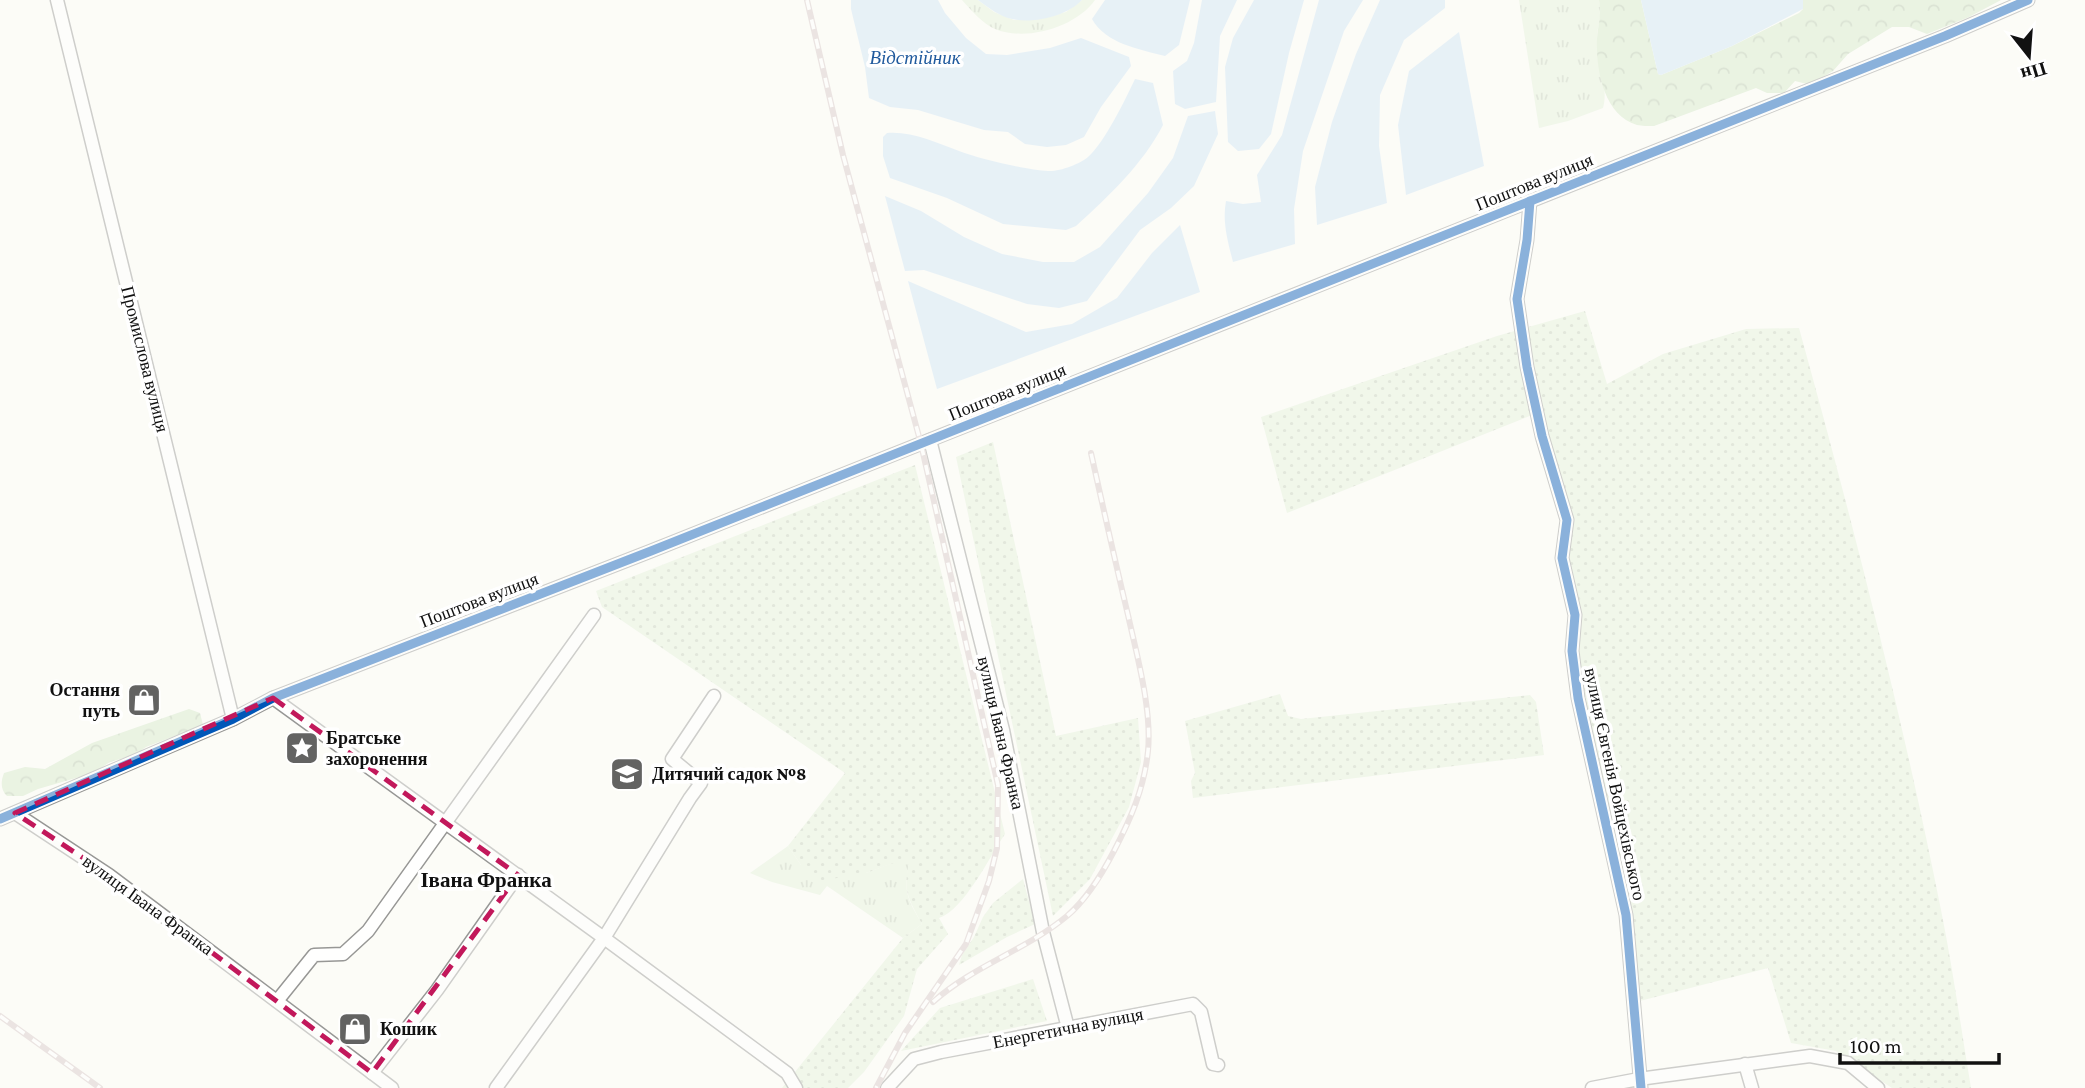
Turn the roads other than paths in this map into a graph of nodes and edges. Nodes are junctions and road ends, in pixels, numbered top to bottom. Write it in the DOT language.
graph roads {
  1 [pos="57,0"];
  2 [pos="2028,0"];
  3 [pos="1530,201"];
  4 [pos="930,440"];
  5 [pos="594,615"];
  6 [pos="714,696"];
  7 [pos="273,698"];
  8 [pos="233,719"];
  9 [pos="15,813"];
  10 [pos="0,819"];
  11 [pos="444,822"];
  12 [pos="518,876"];
  13 [pos="604,938"];
  14 [pos="278,1001"];
  15 [pos="1068,1028"];
  16 [pos="1745,1064"];
  17 [pos="1218,1065"];
  18 [pos="372,1073"];
  19 [pos="1640,1083"];
  20 [pos="392,1088"];
  21 [pos="496,1088"];
  22 [pos="796,1088"];
  23 [pos="887,1088"];
  24 [pos="1592,1088"];
  25 [pos="1752,1088"];
  26 [pos="1878,1088"];
  1 -- 8 [label="street, Промислова вулиця"];
  2 -- 3 [label="street, Поштова вулиця"];
  3 -- 4 [label="street, Поштова вулиця"];
  3 -- 19 [label="street, вулиця Євгенія Войцехівського"];
  4 -- 7 [label="street, Поштова вулиця"];
  4 -- 15 [label="street, вулиця Івана Франка"];
  5 -- 11 [label="street"];
  6 -- 13 [label="street"];
  7 -- 8 [label="street, Поштова вулиця"];
  7 -- 11 [label="street"];
  8 -- 9 [label="street, Поштова вулиця"];
  9 -- 10 [label="street, Поштова вулиця"];
  9 -- 14 [label="street, вулиця Івана Франка"];
  11 -- 12 [label="street"];
  11 -- 14 [label="street"];
  12 -- 13 [label="street"];
  12 -- 18 [label="street"];
  13 -- 21 [label="street"];
  13 -- 22 [label="street"];
  14 -- 18 [label="street, вулиця Івана Франка"];
  15 -- 17 [label="street, Енергетична вулиця"];
  15 -- 23 [label="street, Енергетична вулиця"];
  16 -- 19 [label="street"];
  16 -- 25 [label="street"];
  16 -- 26 [label="street"];
  18 -- 20 [label="street, вулиця Івана Франка"];
  19 -- 24 [label="street"];
}
